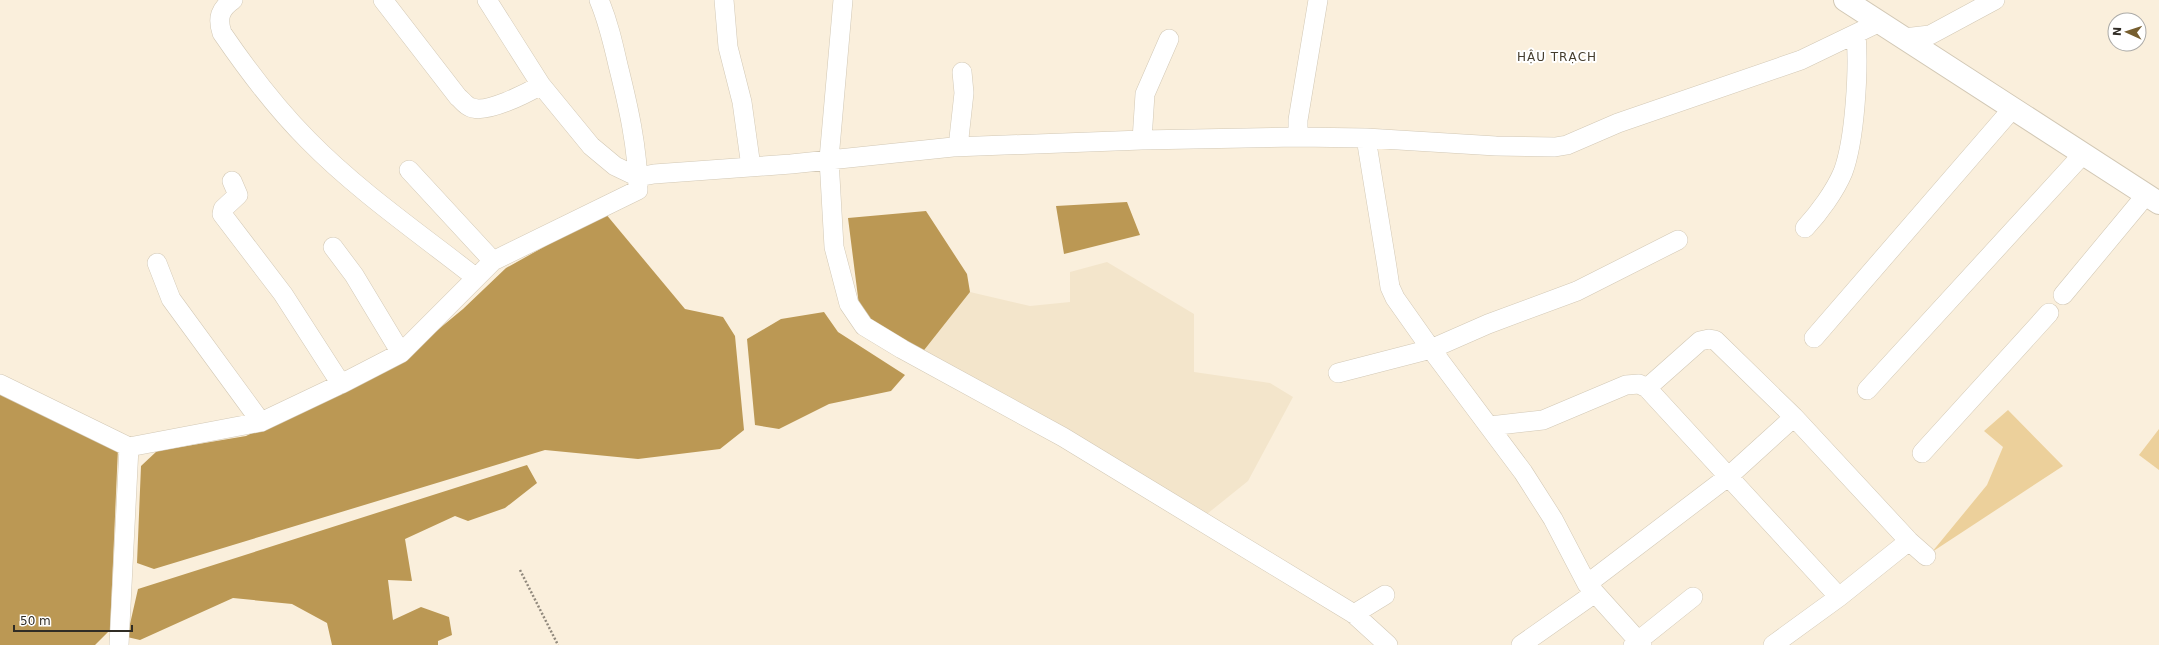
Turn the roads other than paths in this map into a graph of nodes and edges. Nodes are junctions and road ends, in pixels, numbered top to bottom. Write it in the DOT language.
graph roads {
  1 [pos="233,0"];
  2 [pos="383,0"];
  3 [pos="486,0"];
  4 [pos="599,0"];
  5 [pos="724,0"];
  6 [pos="842,0"];
  7 [pos="1318,0"];
  8 [pos="1845,0"];
  9 [pos="1995,0"];
  10 [pos="1880,22"];
  11 [pos="1856,34"];
  12 [pos="1904,38"];
  13 [pos="1169,39"];
  14 [pos="962,72"];
  15 [pos="541,85"];
  16 [pos="2013,108"];
  17 [pos="1298,137"];
  18 [pos="1366,138"];
  19 [pos="1142,140"];
  20 [pos="958,146"];
  21 [pos="2083,154"];
  22 [pos="829,159"];
  23 [pos="751,167"];
  24 [pos="409,170"];
  25 [pos="638,177"];
  26 [pos="232,182"];
  27 [pos="2153,199"];
  28 [pos="1805,228"];
  29 [pos="1678,240"];
  30 [pos="333,248"];
  31 [pos="493,260"];
  32 [pos="157,263"];
  33 [pos="475,277"];
  34 [pos="2063,295"];
  35 [pos="2048,313"];
  36 [pos="1814,338"];
  37 [pos="1431,349"];
  38 [pos="400,353"];
  39 [pos="1338,373"];
  40 [pos="0,384"];
  41 [pos="342,384"];
  42 [pos="1647,388"];
  43 [pos="1867,390"];
  44 [pos="1794,417"];
  45 [pos="261,422"];
  46 [pos="1490,426"];
  47 [pos="129,447"];
  48 [pos="1922,453"];
  49 [pos="1729,476"];
  50 [pos="1909,541"];
  51 [pos="1926,556"];
  52 [pos="1591,589"];
  53 [pos="1384,595"];
  54 [pos="1693,597"];
  55 [pos="1839,597"];
  56 [pos="1354,614"];
  57 [pos="1638,644"];
  58 [pos="119,645"];
  59 [pos="1388,645"];
  60 [pos="1521,645"];
  61 [pos="1773,645"];
  1 -- 33 [label="street"];
  2 -- 15 [label="street"];
  3 -- 15 [label="street"];
  4 -- 25 [label="street"];
  5 -- 23 [label="street"];
  6 -- 22 [label="street"];
  7 -- 17 [label="street"];
  8 -- 10 [label="street"];
  9 -- 12 [label="street"];
  10 -- 11 [label="street"];
  10 -- 12 [label="street"];
  11 -- 18 [label="street"];
  11 -- 28 [label="street"];
  12 -- 16 [label="street"];
  13 -- 19 [label="street"];
  14 -- 20 [label="street"];
  15 -- 25 [label="street"];
  16 -- 21 [label="street"];
  16 -- 36 [label="street"];
  17 -- 18 [label="street"];
  17 -- 19 [label="street"];
  18 -- 37 [label="street"];
  19 -- 20 [label="street"];
  20 -- 22 [label="street"];
  21 -- 27 [label="street"];
  21 -- 43 [label="street"];
  22 -- 23 [label="street"];
  22 -- 56 [label="street"];
  23 -- 25 [label="street"];
  24 -- 31 [label="street"];
  25 -- 31 [label="street"];
  26 -- 41 [label="street"];
  27 -- 34 [label="street"];
  29 -- 37 [label="street"];
  30 -- 38 [label="street"];
  31 -- 33 [label="street"];
  32 -- 45 [label="street"];
  33 -- 38 [label="street"];
  35 -- 48 [label="street"];
  37 -- 39 [label="street"];
  37 -- 46 [label="street"];
  38 -- 41 [label="street"];
  40 -- 47 [label="street"];
  41 -- 45 [label="street"];
  42 -- 44 [label="street"];
  42 -- 46 [label="street"];
  42 -- 49 [label="street"];
  44 -- 49 [label="street"];
  44 -- 50 [label="street"];
  45 -- 47 [label="street"];
  46 -- 52 [label="street"];
  47 -- 58 [label="street"];
  49 -- 52 [label="street"];
  49 -- 55 [label="street"];
  50 -- 51 [label="street"];
  50 -- 55 [label="street"];
  52 -- 57 [label="street"];
  52 -- 60 [label="street"];
  53 -- 56 [label="street"];
  54 -- 57 [label="street"];
  55 -- 61 [label="street"];
  56 -- 59 [label="street"];
}
